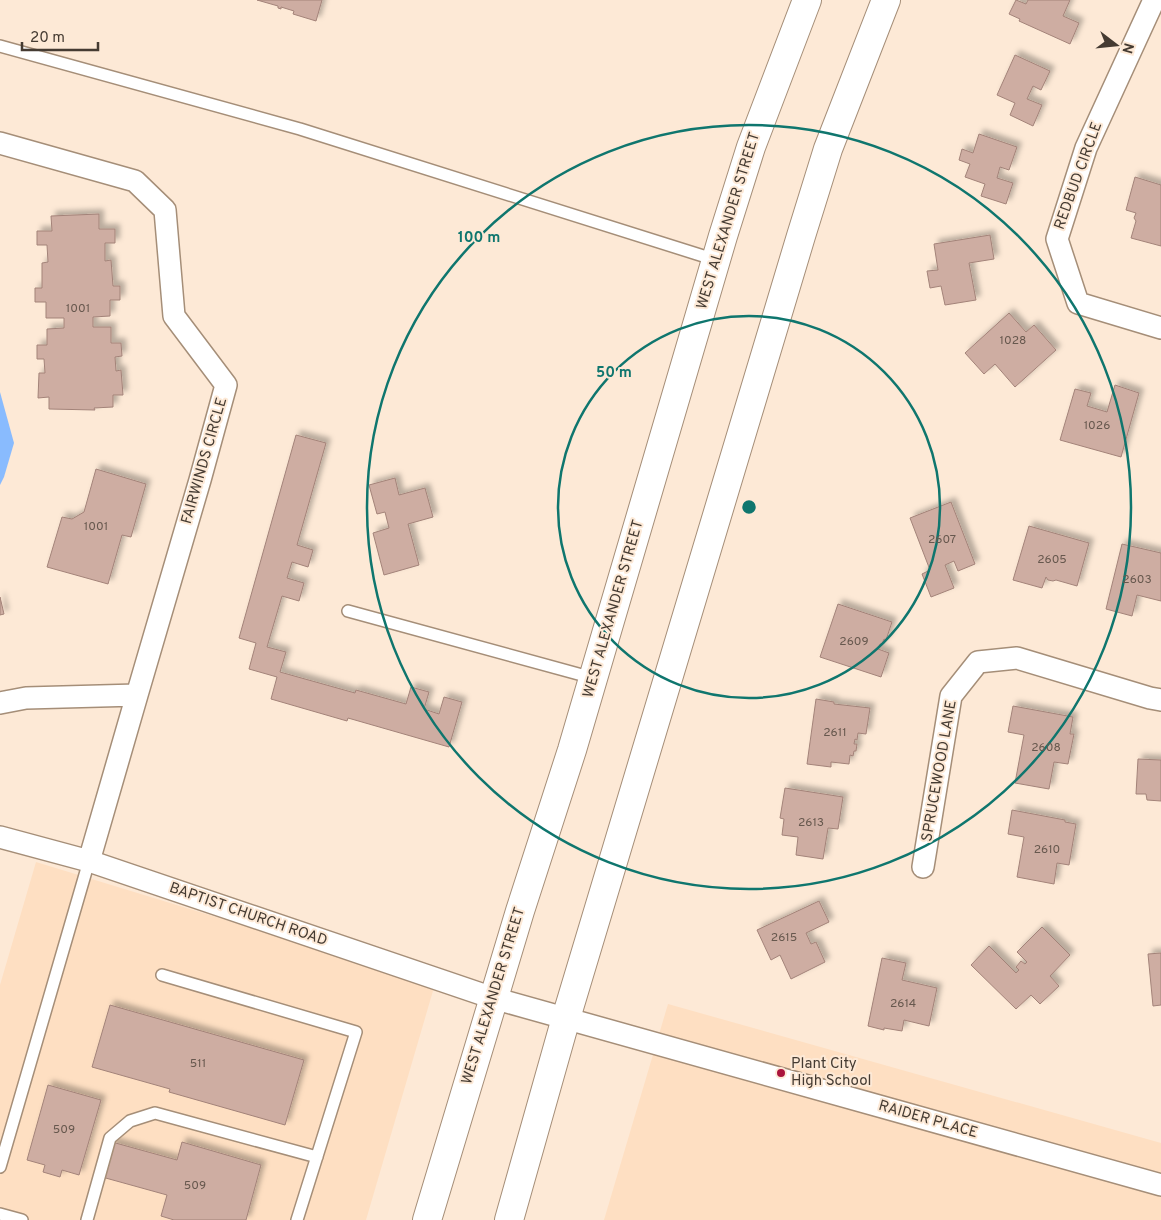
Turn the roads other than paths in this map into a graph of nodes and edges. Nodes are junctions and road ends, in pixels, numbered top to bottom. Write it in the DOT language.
graph roads {
  1 [pos="807,0"];
  2 [pos="886,0"];
  3 [pos="1154,0"];
  4 [pos="0,46"];
  5 [pos="0,143"];
  6 [pos="716,260"];
  7 [pos="1161,328"];
  8 [pos="348,611"];
  9 [pos="594,678"];
  10 [pos="136,695"];
  11 [pos="1161,700"];
  12 [pos="0,703"];
  13 [pos="0,837"];
  14 [pos="89,861"];
  15 [pos="923,867"];
  16 [pos="162,975"];
  17 [pos="494,998"];
  18 [pos="566,1018"];
  19 [pos="317,1157"];
  20 [pos="0,1167"];
  21 [pos="1161,1185"];
  22 [pos="0,1214"];
  23 [pos="22,1220"];
  24 [pos="86,1220"];
  25 [pos="297,1220"];
  26 [pos="427,1220"];
  27 [pos="509,1220"];
  1 -- 6 [label="main road, WEST ALEXANDER STREET"];
  2 -- 18 [label="main road"];
  3 -- 7 [label="street, REDBUD CIRCLE"];
  4 -- 6 [label="lane"];
  5 -- 10 [label="street, FAIRWINDS CIRCLE"];
  6 -- 9 [label="main road, WEST ALEXANDER STREET"];
  8 -- 9 [label="lane"];
  9 -- 17 [label="main road, WEST ALEXANDER STREET"];
  10 -- 12 [label="street"];
  10 -- 14 [label="street, FAIRWINDS CIRCLE"];
  11 -- 15 [label="street, SPRUCEWOOD LANE"];
  13 -- 14 [label="street, BAPTIST CHURCH ROAD"];
  14 -- 17 [label="street, BAPTIST CHURCH ROAD"];
  14 -- 20 [label="lane"];
  16 -- 19 [label="lane"];
  17 -- 18 [label="street, RAIDER PLACE"];
  17 -- 26 [label="main road, WEST ALEXANDER STREET"];
  18 -- 21 [label="street, RAIDER PLACE"];
  18 -- 27 [label="main road"];
  19 -- 24 [label="lane"];
  19 -- 25 [label="lane"];
  22 -- 23 [label="lane"];
}
